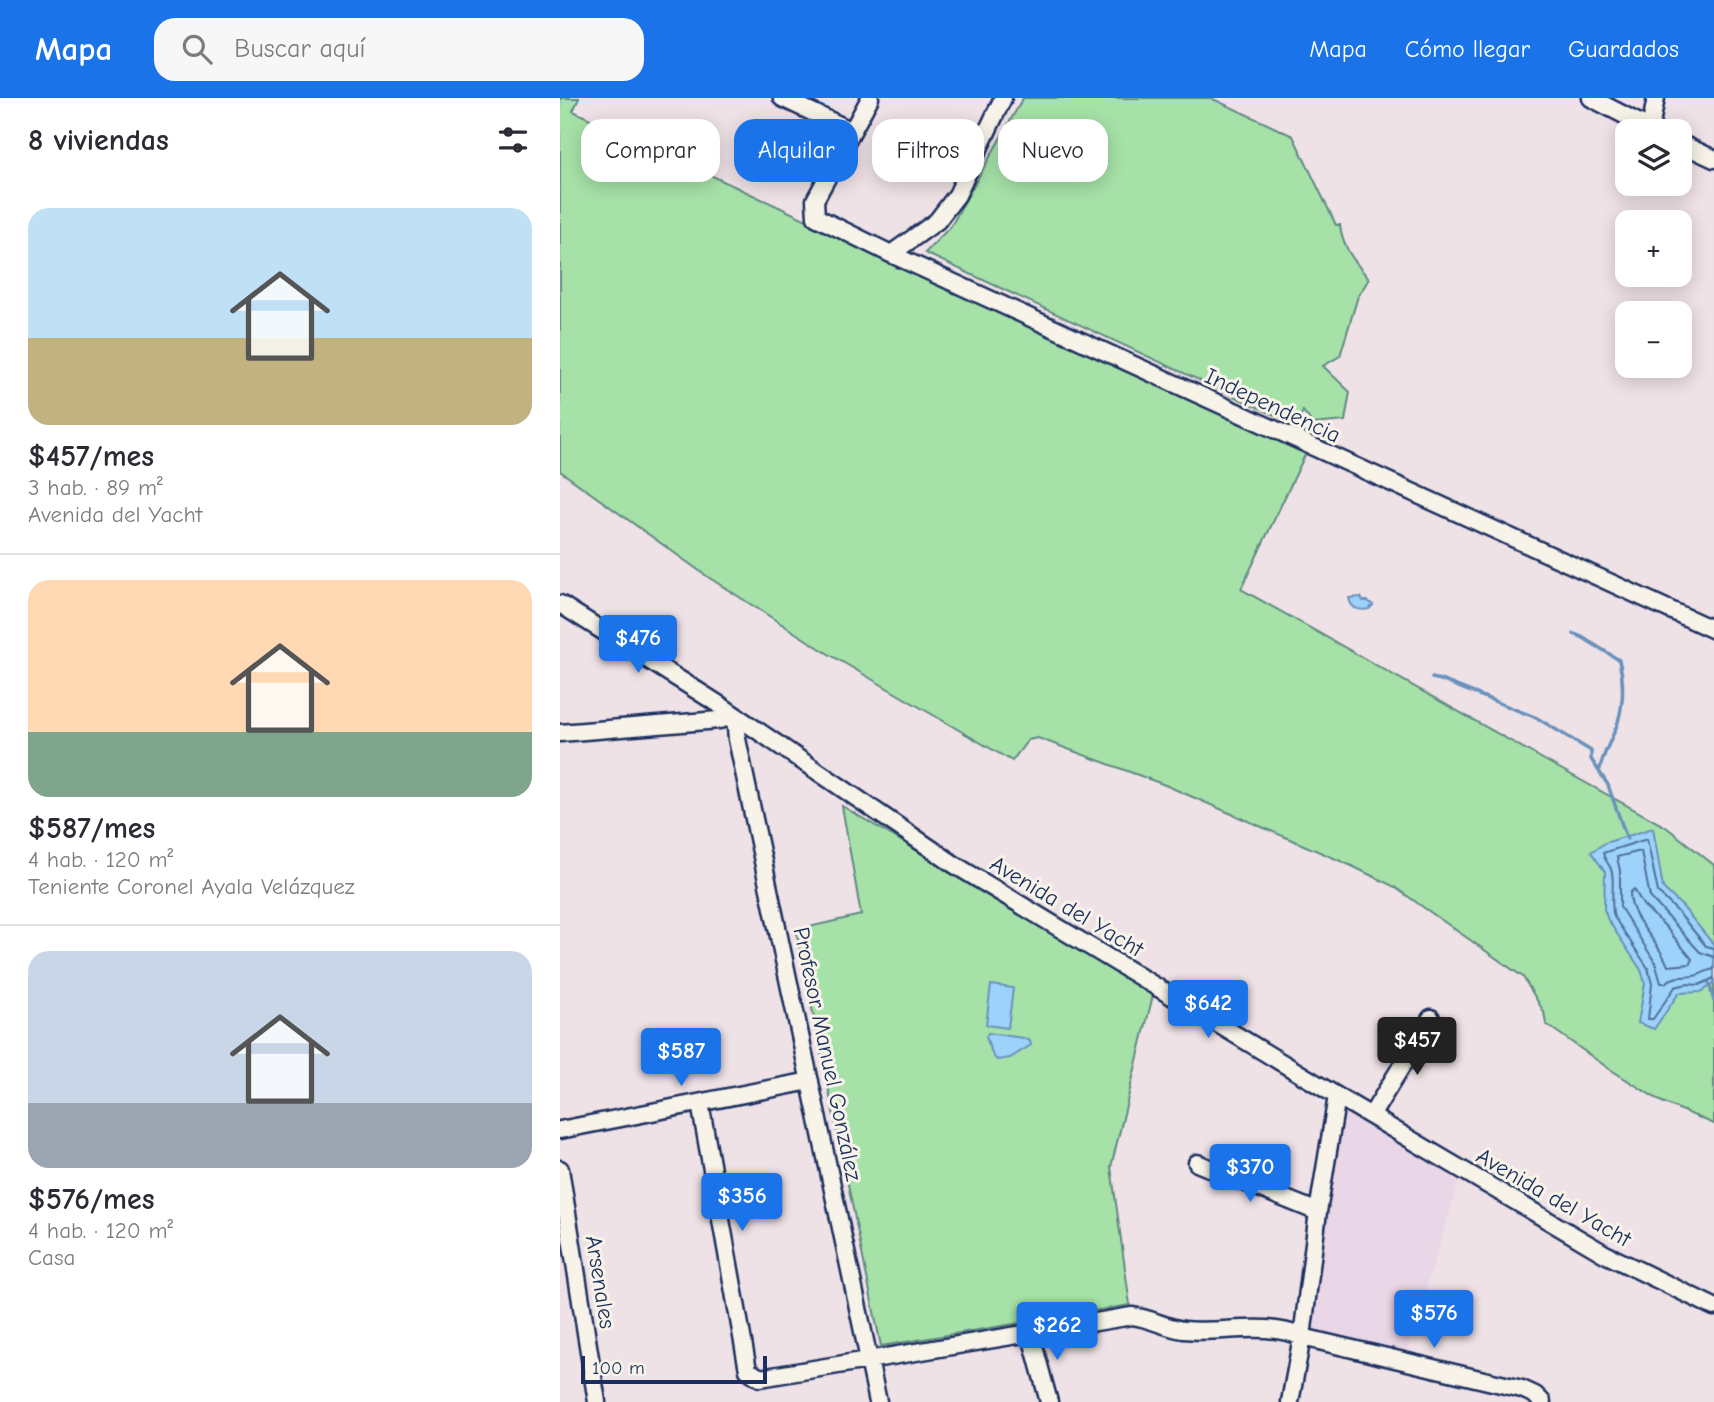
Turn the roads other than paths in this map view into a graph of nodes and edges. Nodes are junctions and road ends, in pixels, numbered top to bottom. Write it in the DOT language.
graph roads {
  1 [pos="782,98"];
  2 [pos="870,98"];
  3 [pos="1003,98"];
  4 [pos="1591,98"];
  5 [pos="1656,98"];
  6 [pos="827,119"];
  7 [pos="1632,119"];
  8 [pos="1654,119"];
  9 [pos="858,120"];
  10 [pos="1692,149"];
  11 [pos="1714,159"];
  12 [pos="825,182"];
  13 [pos="891,254"];
  14 [pos="560,604"];
  15 [pos="1714,630"];
  16 [pos="735,716"];
  17 [pos="560,733"];
  18 [pos="1431,1018"];
  19 [pos="810,1081"];
  20 [pos="1337,1096"];
  21 [pos="700,1103"];
  22 [pos="1371,1116"];
  23 [pos="560,1130"];
  24 [pos="1197,1163"];
  25 [pos="560,1170"];
  26 [pos="1318,1212"];
  27 [pos="1714,1307"];
  28 [pos="1030,1332"];
  29 [pos="1302,1338"];
  30 [pos="869,1359"];
  31 [pos="597,1402"];
  32 [pos="878,1402"];
  33 [pos="1049,1402"];
  34 [pos="1290,1402"];
  35 [pos="1542,1402"];
  1 -- 6 [label="street"];
  2 -- 9 [label="street"];
  3 -- 13 [label="street"];
  4 -- 7 [label="street"];
  5 -- 8 [label="street"];
  10 -- 11 [label="street"];
  12 -- 13 [label="street, Independencia"];
  13 -- 15 [label="street, Independencia"];
  14 -- 16 [label="street, Avenida del Yacht"];
  16 -- 17 [label="street"];
  16 -- 19 [label="street, Profesor Manuel González"];
  16 -- 20 [label="street, Avenida del Yacht"];
  18 -- 22 [label="street"];
  19 -- 21 [label="street"];
  19 -- 30 [label="street, Profesor Manuel González"];
  20 -- 22 [label="street, Avenida del Yacht"];
  20 -- 26 [label="street"];
  21 -- 23 [label="street"];
  21 -- 30 [label="street"];
  22 -- 27 [label="street, Avenida del Yacht"];
  24 -- 26 [label="street"];
  25 -- 31 [label="street, Arsenales"];
  26 -- 29 [label="street"];
  28 -- 29 [label="street"];
  28 -- 30 [label="street"];
  28 -- 33 [label="street"];
  29 -- 34 [label="street"];
  29 -- 35 [label="street"];
  30 -- 32 [label="street, Profesor Manuel González"];
}
